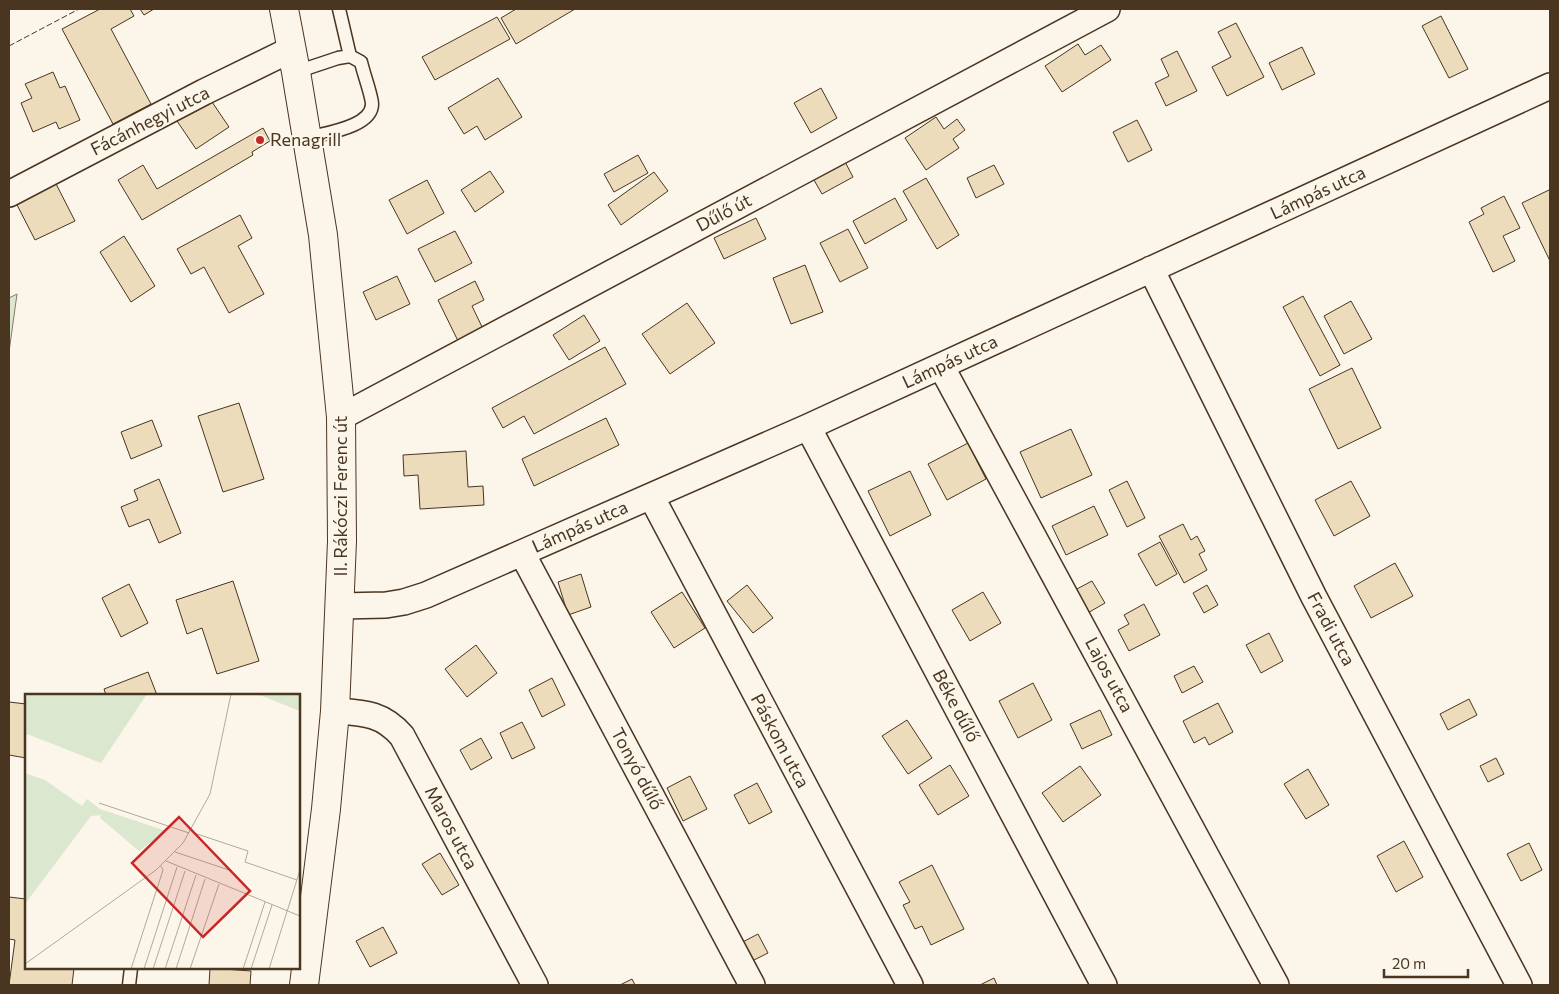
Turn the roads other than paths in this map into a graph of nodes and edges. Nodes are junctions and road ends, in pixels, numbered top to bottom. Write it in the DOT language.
graph roads {
  1 [pos="284,9"];
  2 [pos="339,9"];
  3 [pos="1107,9"];
  4 [pos="350,56"];
  5 [pos="294,60"];
  6 [pos="1550,86"];
  7 [pos="308,138"];
  8 [pos="9,194"];
  9 [pos="1151,269"];
  10 [pos="941,366"];
  11 [pos="342,417"];
  12 [pos="808,427"];
  13 [pos="651,496"];
  14 [pos="522,553"];
  15 [pos="340,606"];
  16 [pos="335,711"];
  17 [pos="131,969"];
  18 [pos="129,985"];
  19 [pos="304,985"];
  20 [pos="535,985"];
  21 [pos="752,985"];
  22 [pos="910,985"];
  23 [pos="1104,985"];
  24 [pos="1276,985"];
  25 [pos="1519,985"];
  1 -- 5 [label="main road, II. Rákóczi Ferenc út"];
  2 -- 4 [label="lane"];
  3 -- 11 [label="street, Dűlő út"];
  4 -- 5 [label="lane"];
  4 -- 7 [label="lane"];
  5 -- 7 [label="main road, II. Rákóczi Ferenc út"];
  5 -- 8 [label="street, Fácánhegyi utca"];
  6 -- 9 [label="street, Lámpás utca"];
  7 -- 11 [label="main road, II. Rákóczi Ferenc út"];
  9 -- 10 [label="street, Lámpás utca"];
  9 -- 25 [label="street, Fradi utca"];
  10 -- 12 [label="street, Lámpás utca"];
  10 -- 24 [label="street, Lajos utca"];
  11 -- 15 [label="main road, II. Rákóczi Ferenc út"];
  12 -- 13 [label="street, Lámpás utca"];
  12 -- 23 [label="street, Béke dűlő"];
  13 -- 14 [label="street, Lámpás utca"];
  13 -- 22 [label="street, Páskom utca"];
  14 -- 15 [label="street, Lámpás utca"];
  14 -- 21 [label="street, Tonyó dűlő"];
  15 -- 16 [label="main road, II. Rákóczi Ferenc út"];
  16 -- 19 [label="main road, II. Rákóczi Ferenc út"];
  16 -- 20 [label="street, Maros utca"];
  17 -- 18 [label="lane"];
}
